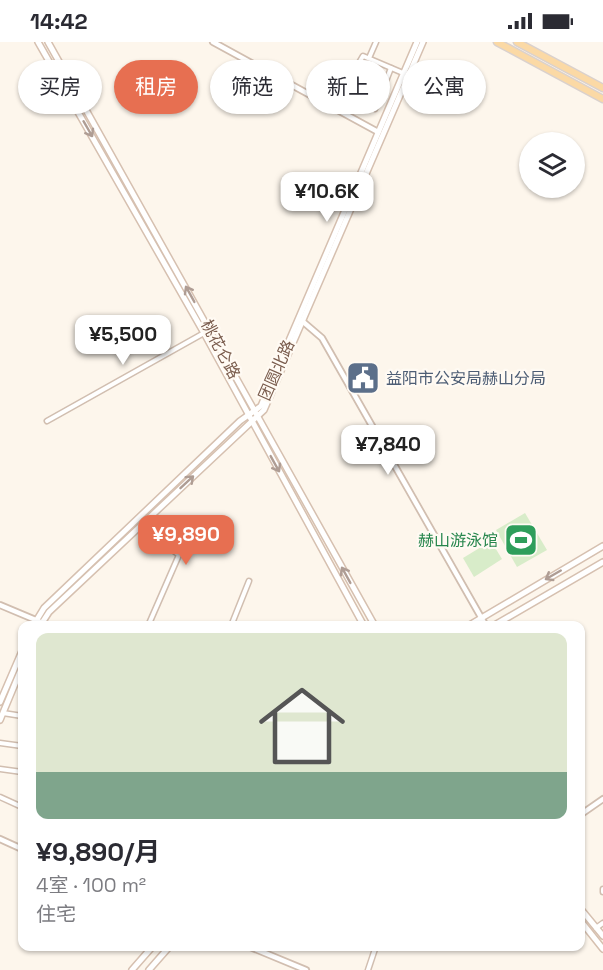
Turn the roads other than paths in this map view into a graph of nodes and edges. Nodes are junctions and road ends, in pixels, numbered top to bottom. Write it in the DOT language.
graph roads {
  1 [pos="38,42"];
  2 [pos="48,42"];
  3 [pos="213,42"];
  4 [pos="376,42"];
  5 [pos="417,42"];
  6 [pos="423,42"];
  7 [pos="497,42"];
  8 [pos="517,42"];
  9 [pos="369,58"];
  10 [pos="361,60"];
  11 [pos="409,60"];
  12 [pos="391,68"];
  13 [pos="402,73"];
  14 [pos="402,75"];
  15 [pos="603,88"];
  16 [pos="603,99"];
  17 [pos="378,132"];
  18 [pos="301,320"];
  19 [pos="210,330"];
  20 [pos="204,333"];
  21 [pos="248,415"];
  22 [pos="254,417"];
  23 [pos="47,421"];
  24 [pos="140,526"];
  25 [pos="603,546"];
  26 [pos="603,562"];
  27 [pos="249,581"];
  28 [pos="0,605"];
  29 [pos="481,617"];
  30 [pos="34,621"];
  31 [pos="39,621"];
  32 [pos="40,621"];
  33 [pos="150,621"];
  34 [pos="233,621"];
  35 [pos="361,621"];
  36 [pos="372,621"];
  37 [pos="475,621"];
  38 [pos="483,621"];
  39 [pos="502,621"];
  40 [pos="18,660"];
  41 [pos="18,677"];
  42 [pos="0,702"];
  43 [pos="3,713"];
  44 [pos="18,715"];
  45 [pos="0,720"];
  46 [pos="0,743"];
  47 [pos="18,745"];
  48 [pos="0,769"];
  49 [pos="18,771"];
  50 [pos="0,796"];
  51 [pos="603,799"];
  52 [pos="18,805"];
  53 [pos="585,812"];
  54 [pos="0,839"];
  55 [pos="18,847"];
  56 [pos="585,914"];
  57 [pos="603,923"];
  58 [pos="585,927"];
  59 [pos="596,928"];
  60 [pos="603,936"];
  61 [pos="603,950"];
  62 [pos="149,951"];
  63 [pos="166,951"];
  64 [pos="260,951"];
  65 [pos="374,951"];
  66 [pos="132,970"];
  67 [pos="149,970"];
  68 [pos="306,970"];
  69 [pos="368,970"];
  1 -- 20 [label="main road, 桃花仑路, one-way"];
  19 -- 2 [label="main road, 桃花仑路, one-way"];
  3 -- 17 [label="street"];
  4 -- 9 [label="street"];
  5 -- 11 [label="main road, 团圆北路"];
  6 -- 18 [label="main road, 团圆北路"];
  7 -- 16 [label="main road"];
  8 -- 15 [label="main road"];
  9 -- 10 [label="street"];
  9 -- 12 [label="street"];
  12 -- 13 [label="street"];
  14 -- 17 [label="main road, 团圆北路"];
  17 -- 18 [label="main road, 团圆北路"];
  18 -- 22 [label="main road, 团圆北路"];
  18 -- 29 [label="street"];
  19 -- 20 [label="street"];
  19 -- 22 [label="main road, 桃花仑路"];
  20 -- 21 [label="main road, 桃花仑路"];
  20 -- 23 [label="street"];
  21 -- 22 [label="main road, 桃花仑路"];
  21 -- 31 [label="main road, 团圆北路"];
  24 -- 22 [label="main road, 团圆北路, one-way"];
  22 -- 35 [label="main road, 桃花仑路, one-way"];
  36 -- 22 [label="main road, 桃花仑路, one-way"];
  24 -- 32 [label="main road, 团圆北路"];
  24 -- 33 [label="street"];
  25 -- 29 [label="main road, one-way"];
  26 -- 39 [label="main road"];
  27 -- 34 [label="street"];
  28 -- 30 [label="street"];
  29 -- 37 [label="main road"];
  29 -- 38 [label="street"];
  40 -- 42 [label="main road"];
  41 -- 43 [label="main road"];
  43 -- 44 [label="street"];
  43 -- 45 [label="main road"];
  46 -- 47 [label="street"];
  48 -- 49 [label="street"];
  50 -- 52 [label="street"];
  51 -- 53 [label="street"];
  54 -- 55 [label="street"];
  56 -- 59 [label="main road"];
  57 -- 59 [label="street"];
  58 -- 61 [label="main road"];
  59 -- 60 [label="main road"];
  62 -- 66 [label="main road"];
  63 -- 67 [label="main road"];
  64 -- 68 [label="street"];
  65 -- 69 [label="street"];
}
